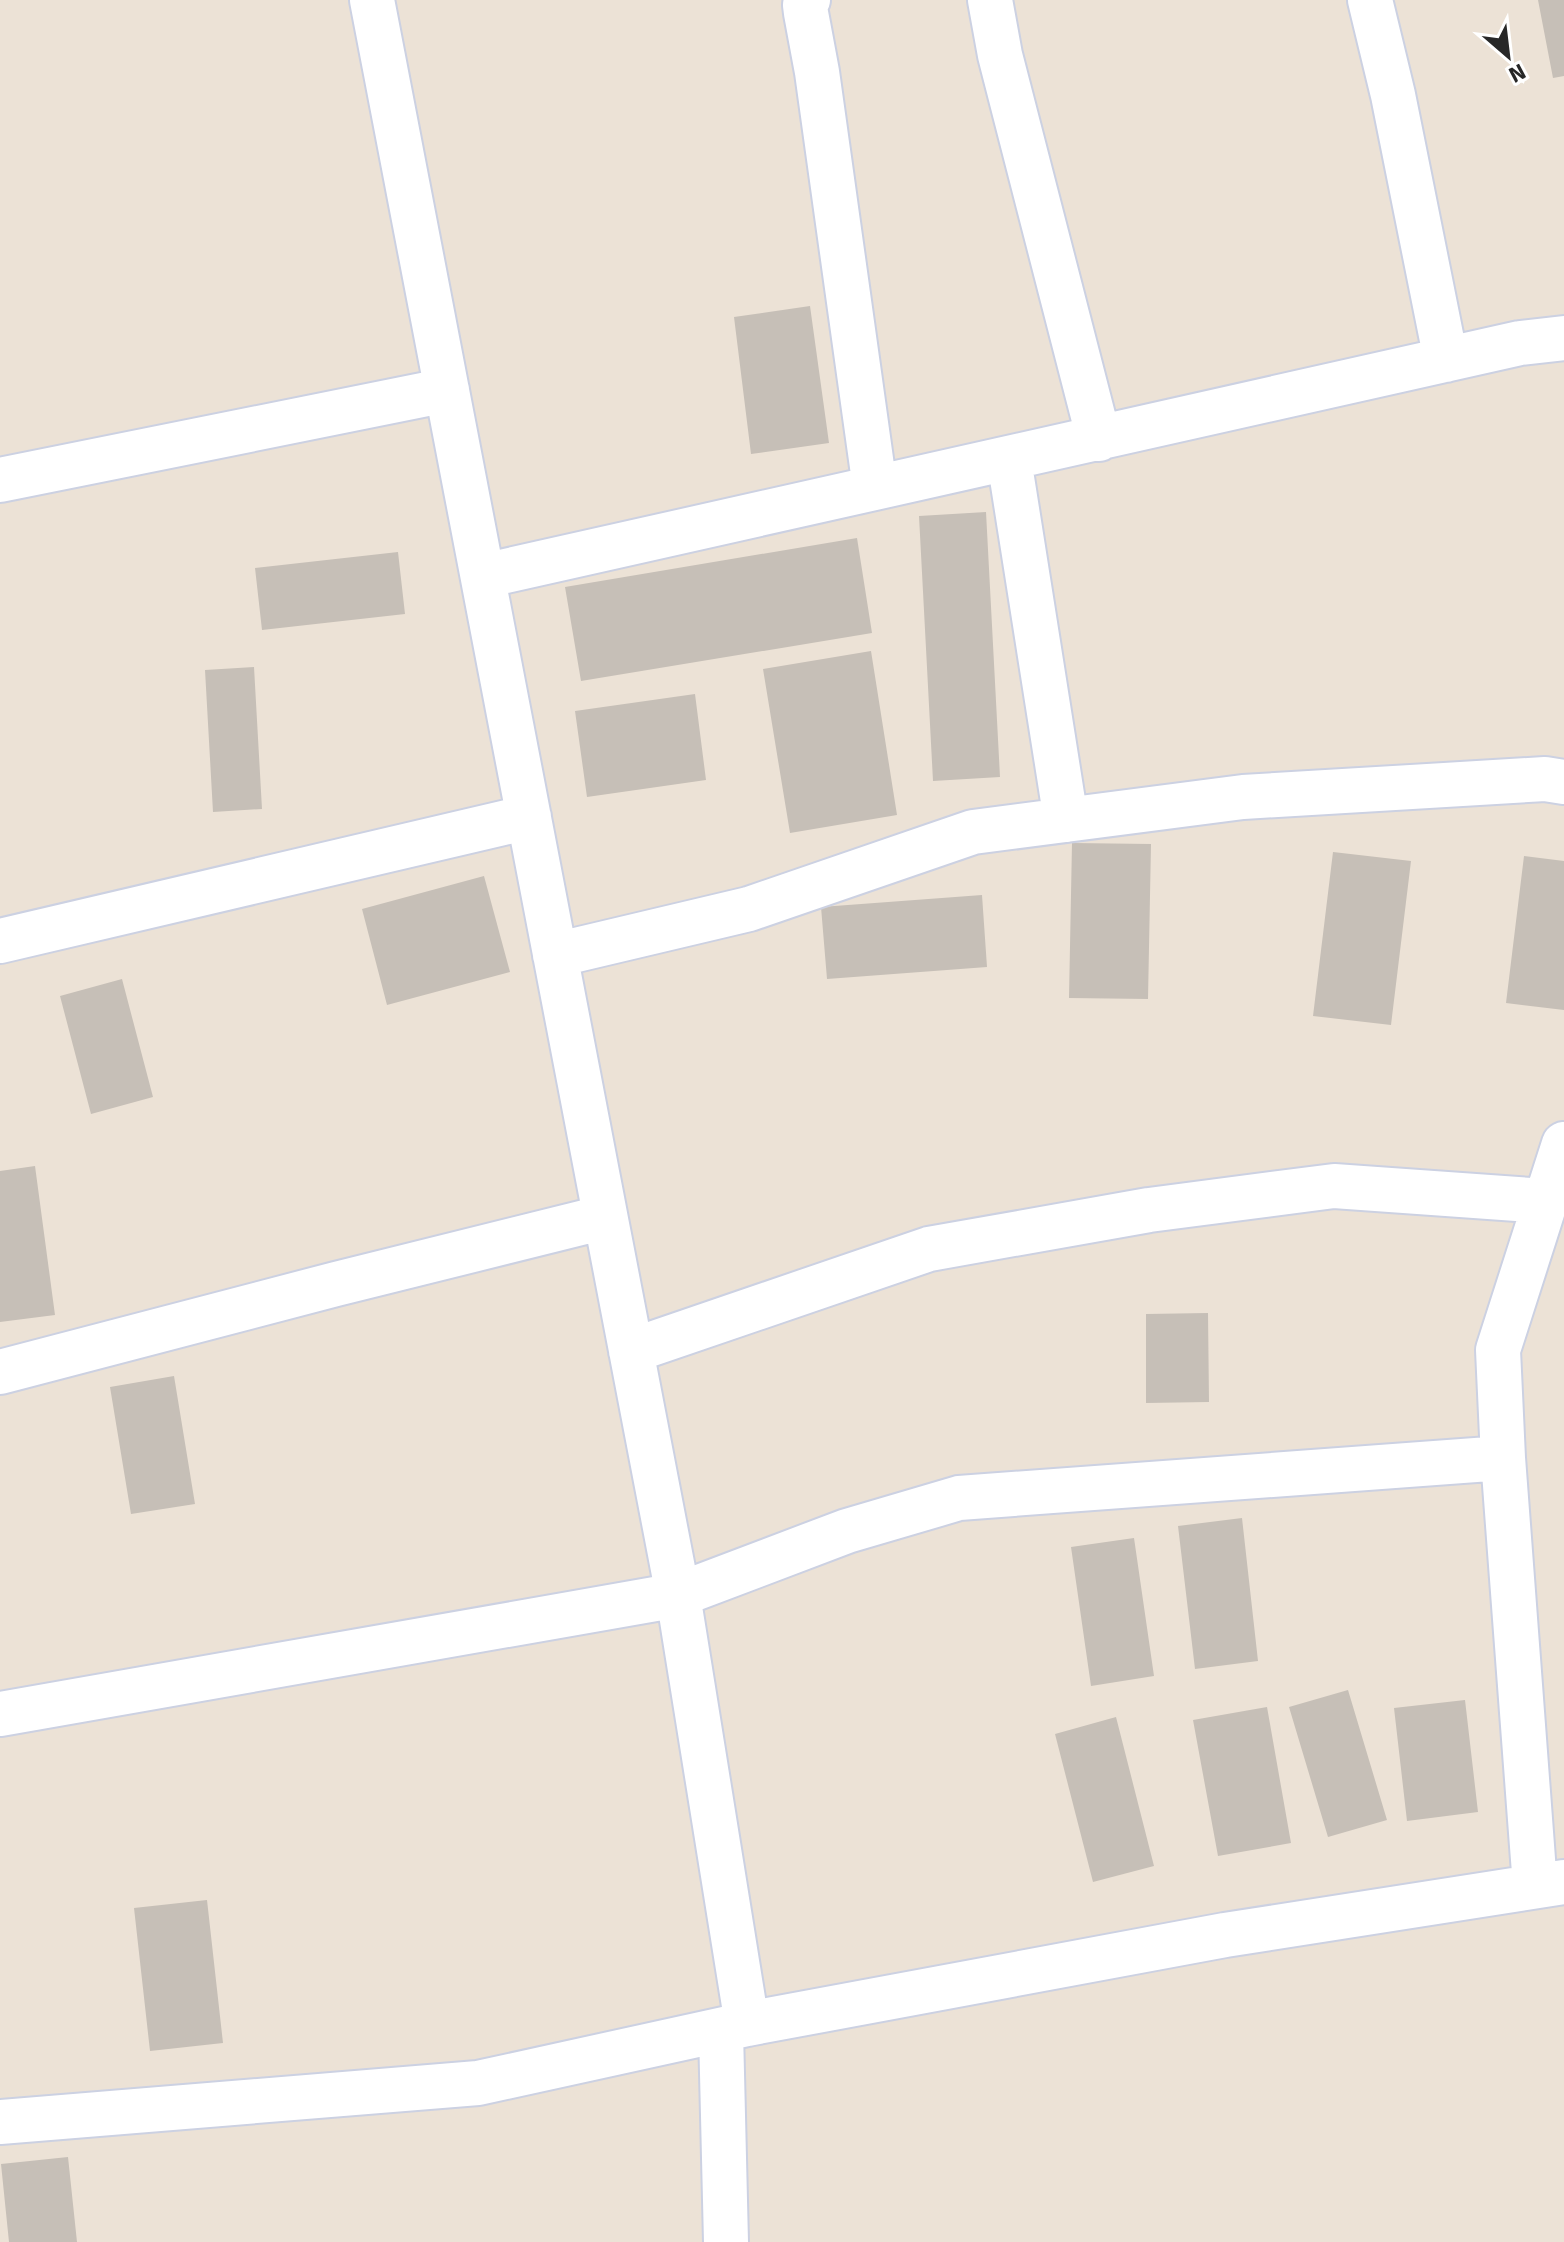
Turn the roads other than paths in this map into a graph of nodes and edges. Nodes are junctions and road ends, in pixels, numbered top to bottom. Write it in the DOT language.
graph roads {
  1 [pos="372,0"];
  2 [pos="808,0"];
  3 [pos="990,0"];
  4 [pos="1370,0"];
  5 [pos="1564,338"];
  6 [pos="1446,360"];
  7 [pos="447,390"];
  8 [pos="1099,439"];
  9 [pos="1009,459"];
  10 [pos="0,480"];
  11 [pos="875,488"];
  12 [pos="483,576"];
  13 [pos="1564,782"];
  14 [pos="529,817"];
  15 [pos="1066,820"];
  16 [pos="0,941"];
  17 [pos="555,955"];
  18 [pos="1564,1144"];
  19 [pos="1546,1201"];
  20 [pos="605,1217"];
  21 [pos="631,1351"];
  22 [pos="0,1372"];
  23 [pos="1503,1458"];
  24 [pos="678,1595"];
  25 [pos="0,1714"];
  26 [pos="1550,1884"];
  27 [pos="734,2027"];
  28 [pos="0,2122"];
  29 [pos="726,2242"];
  1 -- 7 [label="street"];
  2 -- 11 [label="street"];
  3 -- 8 [label="street"];
  4 -- 6 [label="street"];
  5 -- 6 [label="street"];
  6 -- 8 [label="street"];
  7 -- 10 [label="street"];
  7 -- 12 [label="street"];
  8 -- 9 [label="street"];
  9 -- 11 [label="street"];
  9 -- 15 [label="street"];
  11 -- 12 [label="street"];
  12 -- 14 [label="street"];
  13 -- 15 [label="street"];
  14 -- 16 [label="street"];
  14 -- 17 [label="street"];
  15 -- 17 [label="street"];
  17 -- 20 [label="street"];
  18 -- 19 [label="street"];
  19 -- 21 [label="street"];
  19 -- 23 [label="street"];
  20 -- 21 [label="street"];
  20 -- 22 [label="street"];
  21 -- 24 [label="street"];
  23 -- 24 [label="street"];
  23 -- 26 [label="street"];
  24 -- 25 [label="street"];
  24 -- 27 [label="street"];
  26 -- 27 [label="street"];
  27 -- 28 [label="street"];
  27 -- 29 [label="street"];
}
